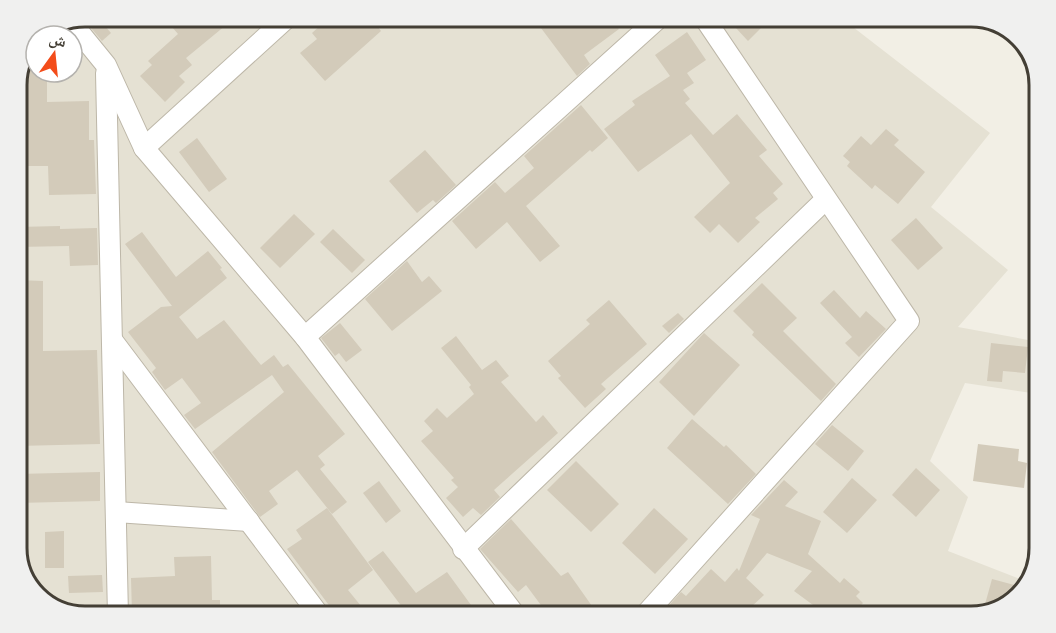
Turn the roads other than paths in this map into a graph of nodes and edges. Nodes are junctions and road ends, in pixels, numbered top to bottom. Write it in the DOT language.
graph roads {
  1 [pos="75,27"];
  2 [pos="277,27"];
  3 [pos="649,27"];
  4 [pos="710,27"];
  5 [pos="106,65"];
  6 [pos="144,147"];
  7 [pos="825,200"];
  8 [pos="305,337"];
  9 [pos="113,341"];
  10 [pos="116,512"];
  11 [pos="249,521"];
  12 [pos="463,549"];
  13 [pos="118,606"];
  14 [pos="313,606"];
  15 [pos="504,606"];
  16 [pos="653,606"];
  1 -- 5 [label="street"];
  2 -- 6 [label="street"];
  3 -- 8 [label="street"];
  4 -- 7 [label="street"];
  5 -- 6 [label="street"];
  5 -- 9 [label="street"];
  6 -- 8 [label="street"];
  7 -- 12 [label="street"];
  7 -- 16 [label="street"];
  8 -- 12 [label="street"];
  9 -- 10 [label="street"];
  9 -- 11 [label="street"];
  10 -- 11 [label="street"];
  10 -- 13 [label="street"];
  11 -- 14 [label="street"];
  12 -- 15 [label="street"];
}
